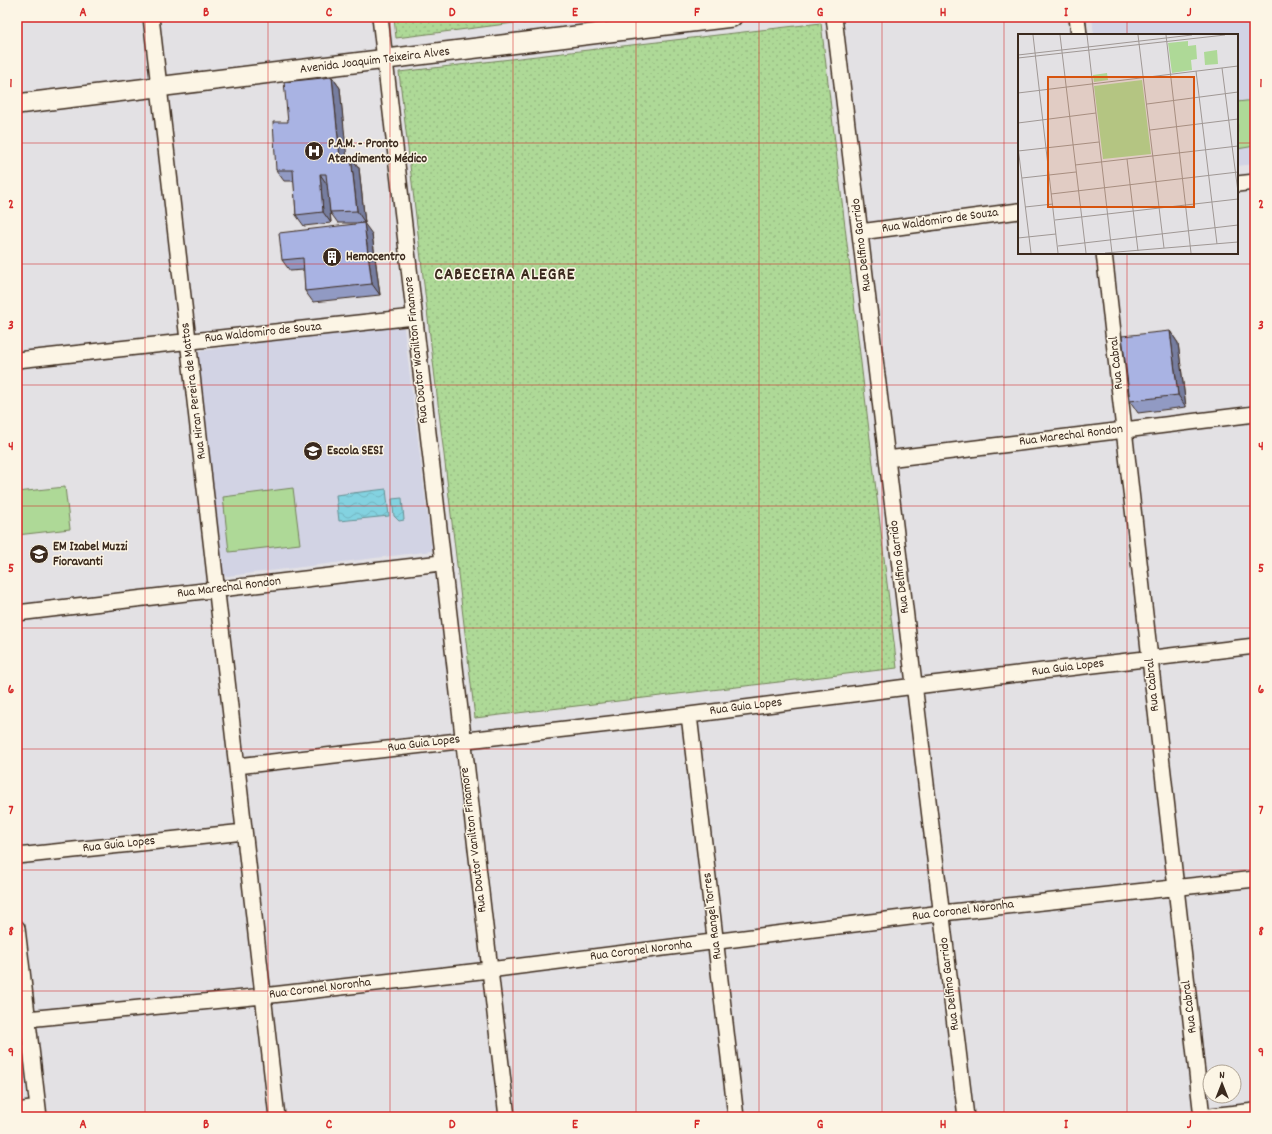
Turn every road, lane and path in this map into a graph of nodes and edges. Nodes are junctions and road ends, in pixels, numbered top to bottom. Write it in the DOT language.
graph roads {
  1 [pos="151,17"];
  2 [pos="380,17"];
  3 [pos="732,17"];
  4 [pos="834,17"];
  5 [pos="1078,17"];
  6 [pos="1080,34"];
  7 [pos="384,59"];
  8 [pos="159,87"];
  9 [pos="17,104"];
  10 [pos="1255,182"];
  11 [pos="1238,184"];
  12 [pos="1018,211"];
  13 [pos="860,232"];
  14 [pos="1104,254"];
  15 [pos="414,317"];
  16 [pos="188,342"];
  17 [pos="17,360"];
  18 [pos="1255,414"];
  19 [pos="1124,429"];
  20 [pos="888,459"];
  21 [pos="441,563"];
  22 [pos="216,589"];
  23 [pos="17,613"];
  24 [pos="1255,646"];
  25 [pos="1150,658"];
  26 [pos="915,686"];
  27 [pos="689,715"];
  28 [pos="463,740"];
  29 [pos="237,766"];
  30 [pos="244,832"];
  31 [pos="17,856"];
  32 [pos="1255,879"];
  33 [pos="1176,888"];
  34 [pos="942,913"];
  35 [pos="17,928"];
  36 [pos="716,942"];
  37 [pos="489,970"];
  38 [pos="263,996"];
  39 [pos="28,1018"];
  40 [pos="17,1111"];
  41 [pos="1255,1111"];
  42 [pos="38,1113"];
  43 [pos="277,1117"];
  44 [pos="507,1117"];
  45 [pos="736,1117"];
  46 [pos="966,1117"];
  47 [pos="1202,1117"];
  1 -- 8 [label="street, Rua Hiran Pereira de Mattos"];
  2 -- 7 [label="street, Rua Doutor Wanilton Finamore"];
  3 -- 7 [label="street, Avenida Joaquim Teixeira Alves"];
  4 -- 13 [label="street, Rua Delfino Garrido"];
  5 -- 6 [label="street"];
  7 -- 8 [label="street, Avenida Joaquim Teixeira Alves"];
  7 -- 15 [label="street, Rua Doutor Wanilton Finamore"];
  8 -- 9 [label="street, Avenida Joaquim Teixeira Alves"];
  8 -- 16 [label="street, Rua Hiran Pereira de Mattos"];
  10 -- 11 [label="street"];
  12 -- 13 [label="street, Rua Waldomiro de Souza"];
  13 -- 20 [label="street, Rua Delfino Garrido"];
  14 -- 19 [label="street, Rua Cabral"];
  15 -- 16 [label="street, Rua Waldomiro de Souza"];
  15 -- 21 [label="street, Rua Doutor Wanilton Finamore"];
  16 -- 17 [label="street, Rua Waldomiro de Souza"];
  16 -- 22 [label="street, Rua Hiran Pereira de Mattos"];
  18 -- 19 [label="street, Rua Marechal Rondon"];
  19 -- 20 [label="street, Rua Marechal Rondon"];
  19 -- 25 [label="street, Rua Cabral"];
  20 -- 26 [label="street, Rua Delfino Garrido"];
  21 -- 22 [label="street, Rua Marechal Rondon"];
  21 -- 28 [label="street, Rua Doutor Vanilton Finamore"];
  22 -- 23 [label="street, Rua Marechal Rondon"];
  22 -- 29 [label="street, Rua Hiran Pereira de Mattos"];
  24 -- 25 [label="street, Rua Guia Lopes"];
  25 -- 26 [label="street, Rua Guia Lopes"];
  25 -- 33 [label="street, Rua Cabral"];
  26 -- 27 [label="street, Rua Guia Lopes"];
  26 -- 34 [label="street, Rua Delfino Garrido"];
  27 -- 28 [label="street, Rua Guia Lopes"];
  27 -- 36 [label="street, Rua Rangel Torres"];
  28 -- 29 [label="street, Rua Guia Lopes"];
  28 -- 37 [label="street, Rua Doutor Vanilton Finamore"];
  29 -- 30 [label="street, Rua Hiran Pereira de Mattos"];
  30 -- 31 [label="street, Rua Guia Lopes"];
  30 -- 38 [label="street, Rua Hiran Pereira de Mattos"];
  32 -- 33 [label="street, Rua Coronel Noronha"];
  33 -- 34 [label="street, Rua Coronel Noronha"];
  33 -- 47 [label="street, Rua Cabral"];
  34 -- 36 [label="street, Rua Coronel Noronha"];
  34 -- 46 [label="street, Rua Delfino Garrido"];
  35 -- 39 [label="street"];
  36 -- 37 [label="street, Rua Coronel Noronha"];
  36 -- 45 [label="street, Rua Rangel Torres"];
  37 -- 38 [label="street, Rua Coronel Noronha"];
  37 -- 44 [label="street, Rua Doutor Vanilton Finamore"];
  38 -- 39 [label="street, Rua Coronel Noronha"];
  38 -- 43 [label="street, Rua Hiran Pereira de Mattos"];
  39 -- 42 [label="street"];
  40 -- 42 [label="street"];
  41 -- 47 [label="street"];
}
